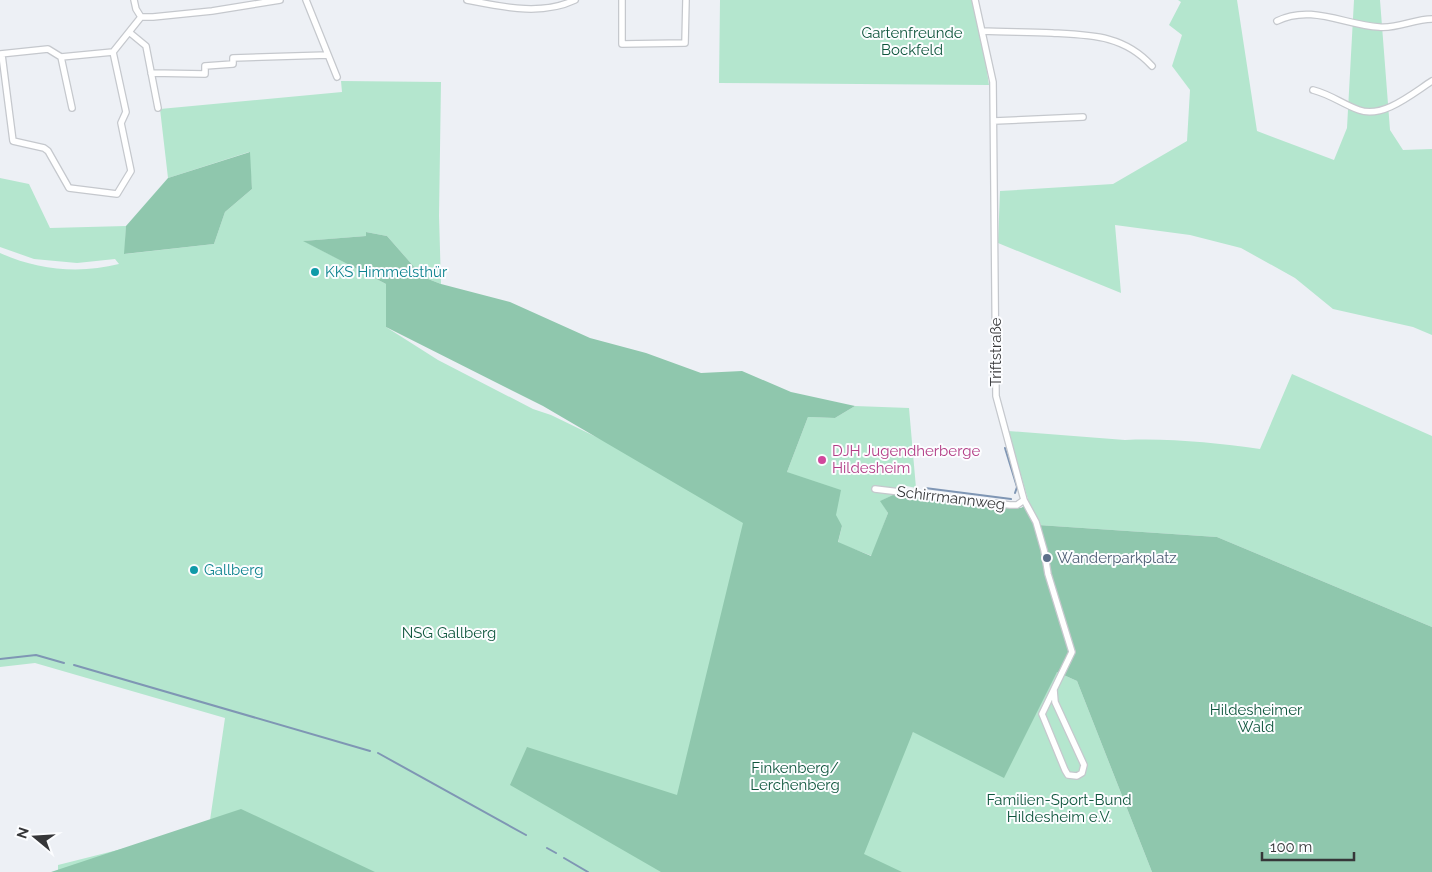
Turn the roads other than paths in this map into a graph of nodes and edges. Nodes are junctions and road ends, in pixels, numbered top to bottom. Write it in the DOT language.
graph roads {
  1 [pos="134,0"];
  2 [pos="280,0"];
  3 [pos="306,0"];
  4 [pos="467,0"];
  5 [pos="575,0"];
  6 [pos="622,0"];
  7 [pos="686,0"];
  8 [pos="975,0"];
  9 [pos="141,17"];
  10 [pos="1432,19"];
  11 [pos="1277,21"];
  12 [pos="982,31"];
  13 [pos="129,32"];
  14 [pos="113,52"];
  15 [pos="1,54"];
  16 [pos="328,55"];
  17 [pos="60,57"];
  18 [pos="1152,66"];
  19 [pos="151,73"];
  20 [pos="337,78"];
  21 [pos="1432,81"];
  22 [pos="1313,90"];
  23 [pos="72,108"];
  24 [pos="158,108"];
  25 [pos="1083,117"];
  26 [pos="994,121"];
  27 [pos="875,488"];
  28 [pos="1024,500"];
  29 [pos="1054,690"];
  1 -- 9 [label="street"];
  2 -- 9 [label="street"];
  3 -- 16 [label="street"];
  4 -- 5 [label="street"];
  6 -- 7 [label="street"];
  8 -- 12 [label="street, Triftstraße"];
  9 -- 13 [label="street"];
  10 -- 11 [label="street"];
  12 -- 18 [label="street"];
  12 -- 26 [label="street, Triftstraße"];
  13 -- 14 [label="street"];
  13 -- 19 [label="street"];
  14 -- 15 [label="street"];
  14 -- 17 [label="street"];
  15 -- 17 [label="street"];
  16 -- 19 [label="street"];
  16 -- 20 [label="street"];
  17 -- 23 [label="street"];
  19 -- 24 [label="street"];
  21 -- 22 [label="street"];
  25 -- 26 [label="street"];
  26 -- 28 [label="street, Triftstraße"];
  27 -- 28 [label="street, Schirrmannweg"];
  28 -- 29 [label="street, Triftstraße"];
  29 -- 29 [label="street, Triftstraße"];
}
